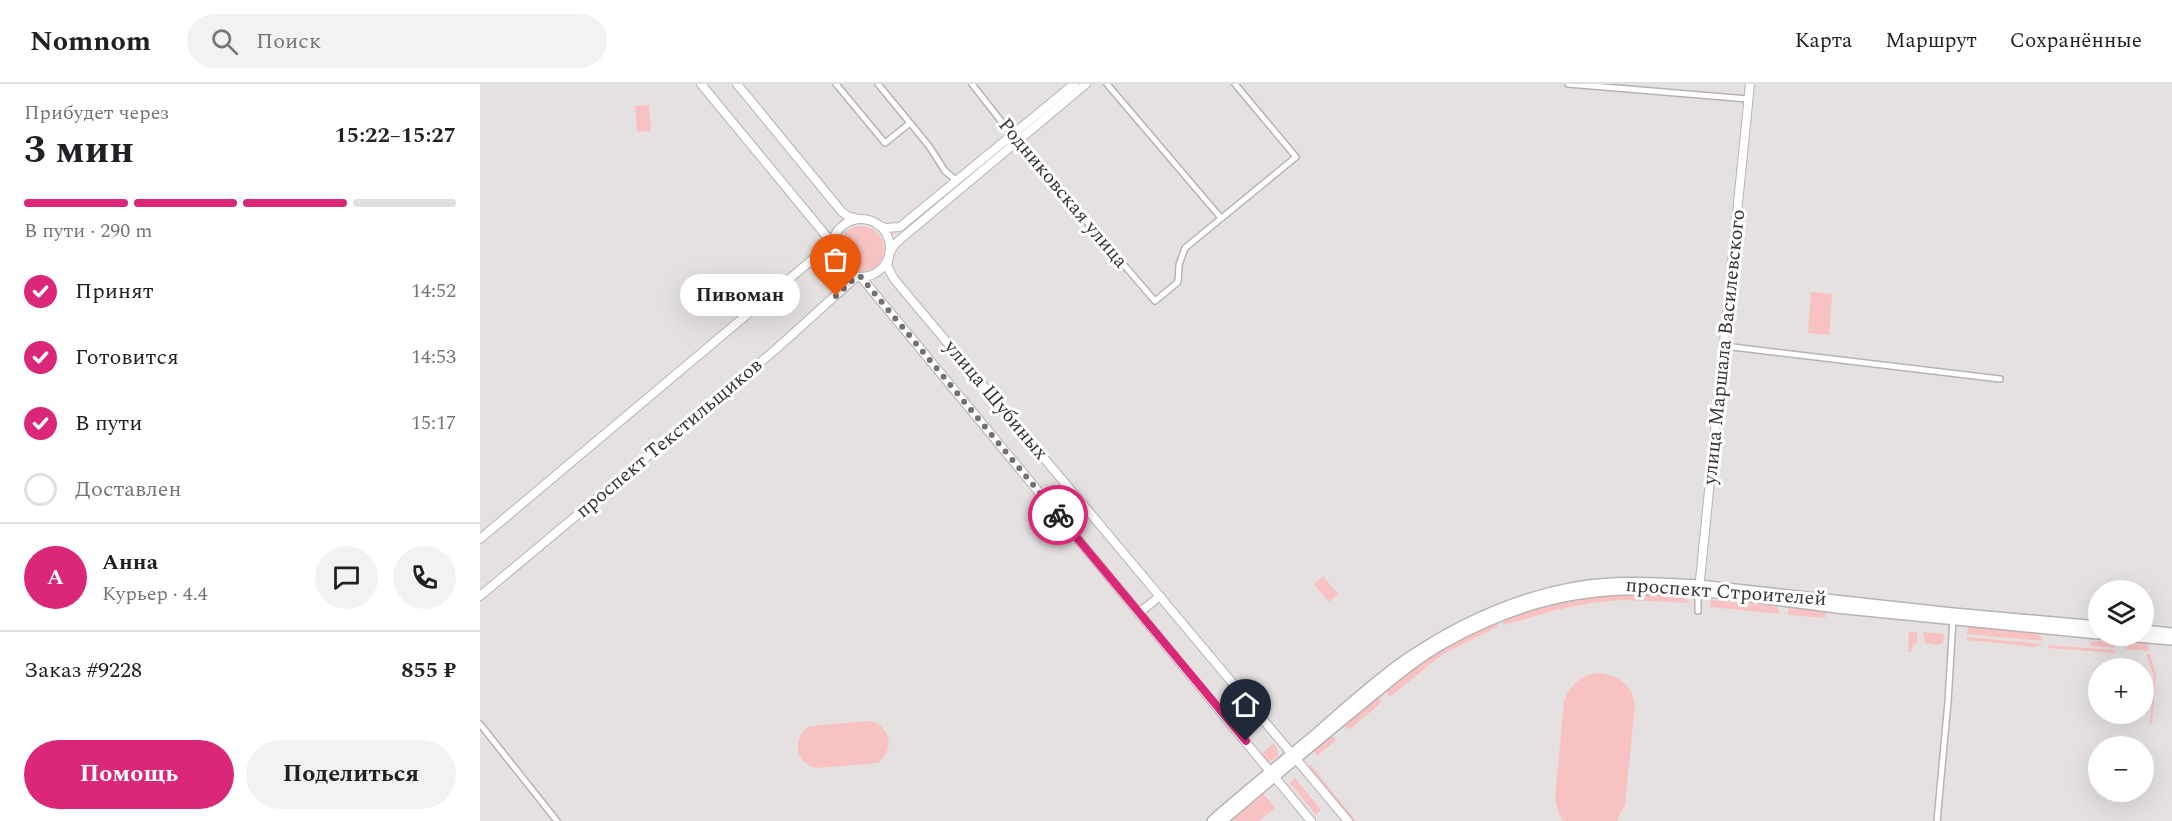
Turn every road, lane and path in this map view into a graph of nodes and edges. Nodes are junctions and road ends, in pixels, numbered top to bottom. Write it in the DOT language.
graph roads {
  1 [pos="701,84"];
  2 [pos="737,84"];
  3 [pos="836,84"];
  4 [pos="878,84"];
  5 [pos="972,84"];
  6 [pos="1074,84"];
  7 [pos="1086,84"];
  8 [pos="1107,84"];
  9 [pos="1235,84"];
  10 [pos="1568,84"];
  11 [pos="1580,84"];
  12 [pos="1750,84"];
  13 [pos="1749,99"];
  14 [pos="910,123"];
  15 [pos="1015,138"];
  16 [pos="957,181"];
  17 [pos="1221,218"];
  18 [pos="859,219"];
  19 [pos="878,225"];
  20 [pos="832,243"];
  21 [pos="889,255"];
  22 [pos="859,277"];
  23 [pos="1724,346"];
  24 [pos="2000,379"];
  25 [pos="480,539"];
  26 [pos="1699,589"];
  27 [pos="480,596"];
  28 [pos="1160,596"];
  29 [pos="1698,611"];
  30 [pos="1139,613"];
  31 [pos="1953,617"];
  32 [pos="2088,625"];
  33 [pos="2154,631"];
  34 [pos="2088,633"];
  35 [pos="2172,633"];
  36 [pos="2154,638"];
  37 [pos="2172,640"];
  38 [pos="480,724"];
  39 [pos="1294,756"];
  40 [pos="1273,774"];
  41 [pos="557,821"];
  42 [pos="1212,821"];
  43 [pos="1222,821"];
  44 [pos="1311,821"];
  45 [pos="1348,821"];
  46 [pos="1937,821"];
  1 -- 20 [label="main road"];
  2 -- 18 [label="main road"];
  3 -- 14 [label="street"];
  4 -- 14 [label="street"];
  5 -- 15 [label="street, Родниковская улица"];
  6 -- 15 [label="main road"];
  7 -- 15 [label="main road"];
  8 -- 17 [label="street"];
  9 -- 17 [label="street"];
  10 -- 11 [label="street"];
  11 -- 13 [label="street"];
  12 -- 13 [label="main road, улица Маршала Василевского"];
  13 -- 23 [label="main road, улица Маршала Василевского"];
  14 -- 16 [label="street"];
  15 -- 16 [label="main road"];
  15 -- 17 [label="street, Родниковская улица"];
  15 -- 21 [label="main road"];
  16 -- 19 [label="main road"];
  18 -- 19 [label="main road"];
  18 -- 20 [label="main road"];
  19 -- 21 [label="main road"];
  20 -- 22 [label="main road"];
  20 -- 25 [label="main road"];
  21 -- 22 [label="main road"];
  21 -- 28 [label="main road, улица Шубиных"];
  22 -- 27 [label="main road, проспект Текстильщиков"];
  22 -- 30 [label="main road, улица Шубиных"];
  23 -- 24 [label="street"];
  23 -- 26 [label="main road, улица Маршала Василевского"];
  26 -- 29 [label="street, улица Маршала Василевского"];
  26 -- 31 [label="main road, проспект Строителей"];
  26 -- 39 [label="main road, проспект Строителей"];
  28 -- 30 [label="main road"];
  28 -- 39 [label="main road, улица Шубиных"];
  30 -- 40 [label="main road, улица Шубиных"];
  31 -- 32 [label="main road, проспект Строителей"];
  31 -- 34 [label="main road, проспект Строителей"];
  31 -- 46 [label="street"];
  33 -- 35 [label="main road"];
  36 -- 37 [label="main road"];
  38 -- 41 [label="street"];
  39 -- 40 [label="main road, проспект Строителей"];
  39 -- 45 [label="main road, улица Шубиных"];
  40 -- 42 [label="main road, проспект Строителей"];
  40 -- 43 [label="main road, проспект Строителей"];
  40 -- 44 [label="main road, улица Шубиных"];
}
